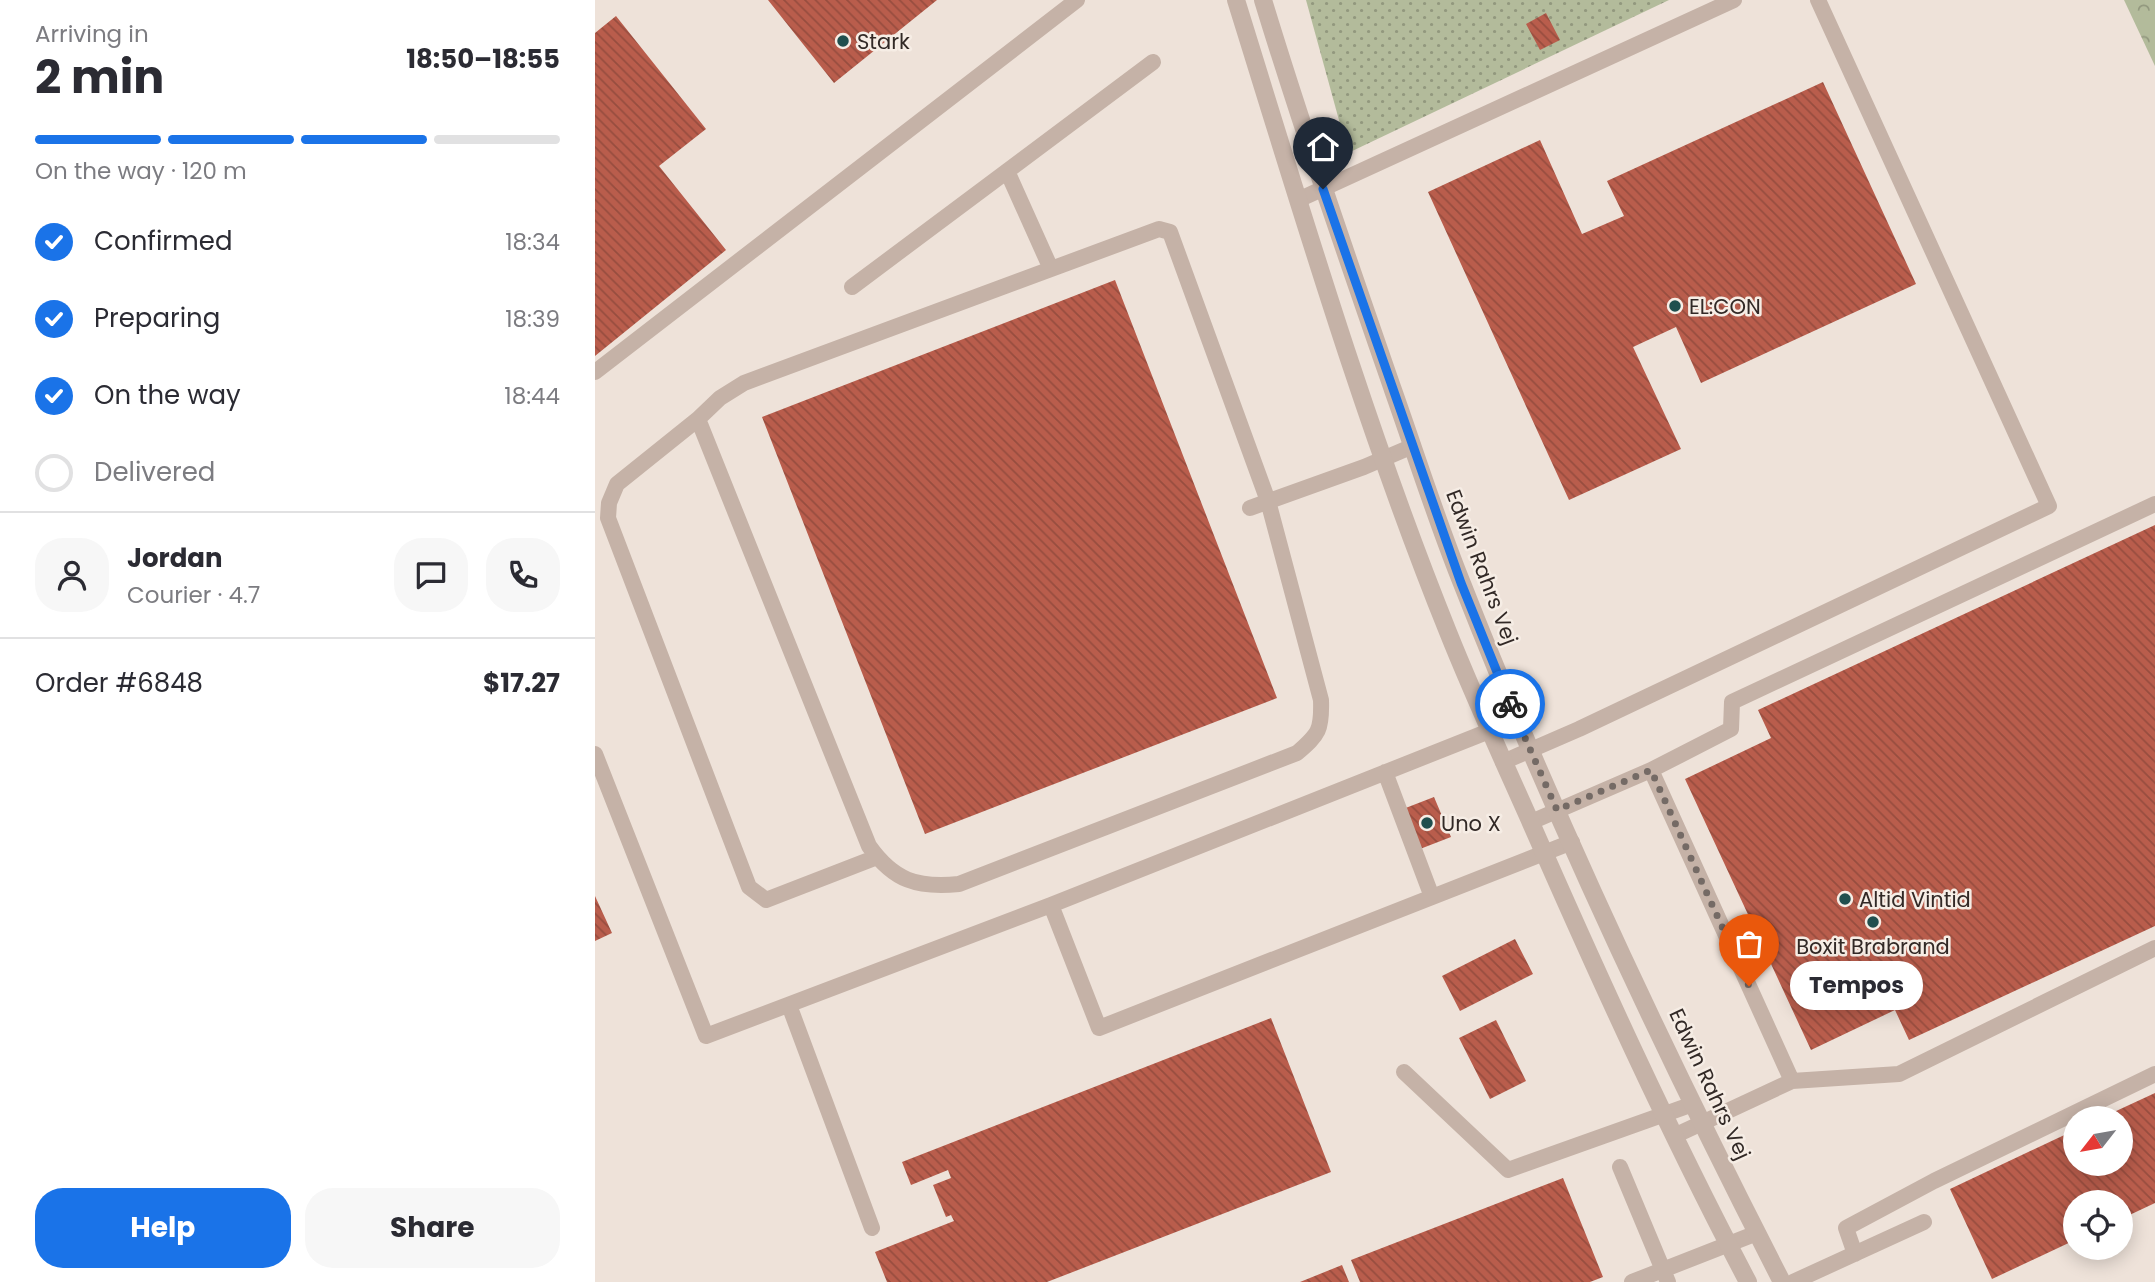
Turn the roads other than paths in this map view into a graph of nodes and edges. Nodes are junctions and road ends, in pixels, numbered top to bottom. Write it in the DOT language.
graph roads {
  1 [pos="1077,0"];
  2 [pos="1237,0"];
  3 [pos="1263,0"];
  4 [pos="1734,0"];
  5 [pos="1818,0"];
  6 [pos="1153,62"];
  7 [pos="1007,171"];
  8 [pos="1323,189"];
  9 [pos="1298,200"];
  10 [pos="1051,269"];
  11 [pos="852,286"];
  12 [pos="595,372"];
  13 [pos="698,419"];
  14 [pos="1413,446"];
  15 [pos="1384,458"];
  16 [pos="1268,501"];
  17 [pos="2155,505"];
  18 [pos="1250,508"];
  19 [pos="1517,720"];
  20 [pos="1490,731"];
  21 [pos="1530,751"];
  22 [pos="595,754"];
  23 [pos="1503,762"];
  24 [pos="1651,770"];
  25 [pos="1385,772"];
  26 [pos="1557,810"];
  27 [pos="1531,822"];
  28 [pos="1571,842"];
  29 [pos="1544,854"];
  30 [pos="877,857"];
  31 [pos="1432,897"];
  32 [pos="1051,905"];
  33 [pos="2155,948"];
  34 [pos="789,1005"];
  35 [pos="1404,1072"];
  36 [pos="2155,1074"];
  37 [pos="1792,1081"];
  38 [pos="1693,1104"];
  39 [pos="1664,1115"];
  40 [pos="1701,1123"];
  41 [pos="1674,1136"];
  42 [pos="1620,1167"];
  43 [pos="1924,1222"];
  44 [pos="873,1228"];
  45 [pos="1757,1233"];
  46 [pos="1728,1245"];
  47 [pos="1854,1254"];
  48 [pos="1666,1276"];
  49 [pos="1632,1282"];
  50 [pos="1748,1282"];
  51 [pos="1782,1282"];
  52 [pos="1793,1282"];
  1 -- 12 [label="lane"];
  2 -- 9 [label="street"];
  3 -- 8 [label="street, Edwin Rahrs Vej"];
  4 -- 8 [label="lane"];
  5 -- 21 [label="lane"];
  6 -- 7 [label="lane"];
  7 -- 10 [label="lane"];
  7 -- 11 [label="lane"];
  8 -- 9 [label="lane"];
  8 -- 14 [label="street, Edwin Rahrs Vej"];
  9 -- 15 [label="street"];
  10 -- 13 [label="lane"];
  10 -- 16 [label="lane"];
  13 -- 30 [label="lane"];
  13 -- 30 [label="lane"];
  14 -- 15 [label="lane"];
  14 -- 19 [label="street, Edwin Rahrs Vej"];
  15 -- 16 [label="lane"];
  15 -- 20 [label="street"];
  16 -- 18 [label="lane"];
  16 -- 30 [label="lane"];
  17 -- 24 [label="lane"];
  19 -- 20 [label="lane"];
  19 -- 21 [label="street, Edwin Rahrs Vej"];
  20 -- 23 [label="street"];
  20 -- 25 [label="lane"];
  21 -- 23 [label="lane"];
  21 -- 26 [label="street, Edwin Rahrs Vej"];
  22 -- 34 [label="lane"];
  23 -- 27 [label="street"];
  24 -- 26 [label="lane"];
  24 -- 37 [label="lane"];
  25 -- 31 [label="lane"];
  25 -- 32 [label="lane"];
  26 -- 27 [label="lane"];
  26 -- 28 [label="street, Edwin Rahrs Vej"];
  27 -- 29 [label="street"];
  28 -- 29 [label="lane"];
  28 -- 38 [label="street, Edwin Rahrs Vej"];
  29 -- 31 [label="lane"];
  29 -- 39 [label="street"];
  31 -- 32 [label="lane"];
  32 -- 34 [label="lane"];
  33 -- 37 [label="lane"];
  34 -- 44 [label="lane"];
  35 -- 39 [label="lane"];
  36 -- 47 [label="lane"];
  37 -- 40 [label="lane"];
  38 -- 39 [label="lane"];
  38 -- 40 [label="street, Edwin Rahrs Vej"];
  39 -- 41 [label="street"];
  40 -- 41 [label="lane"];
  40 -- 45 [label="street, Edwin Rahrs Vej"];
  41 -- 46 [label="street"];
  42 -- 48 [label="lane"];
  43 -- 47 [label="lane"];
  45 -- 46 [label="lane"];
  45 -- 51 [label="street, Edwin Rahrs Vej"];
  46 -- 48 [label="lane"];
  46 -- 50 [label="street"];
  47 -- 52 [label="lane"];
  48 -- 49 [label="lane"];
}
